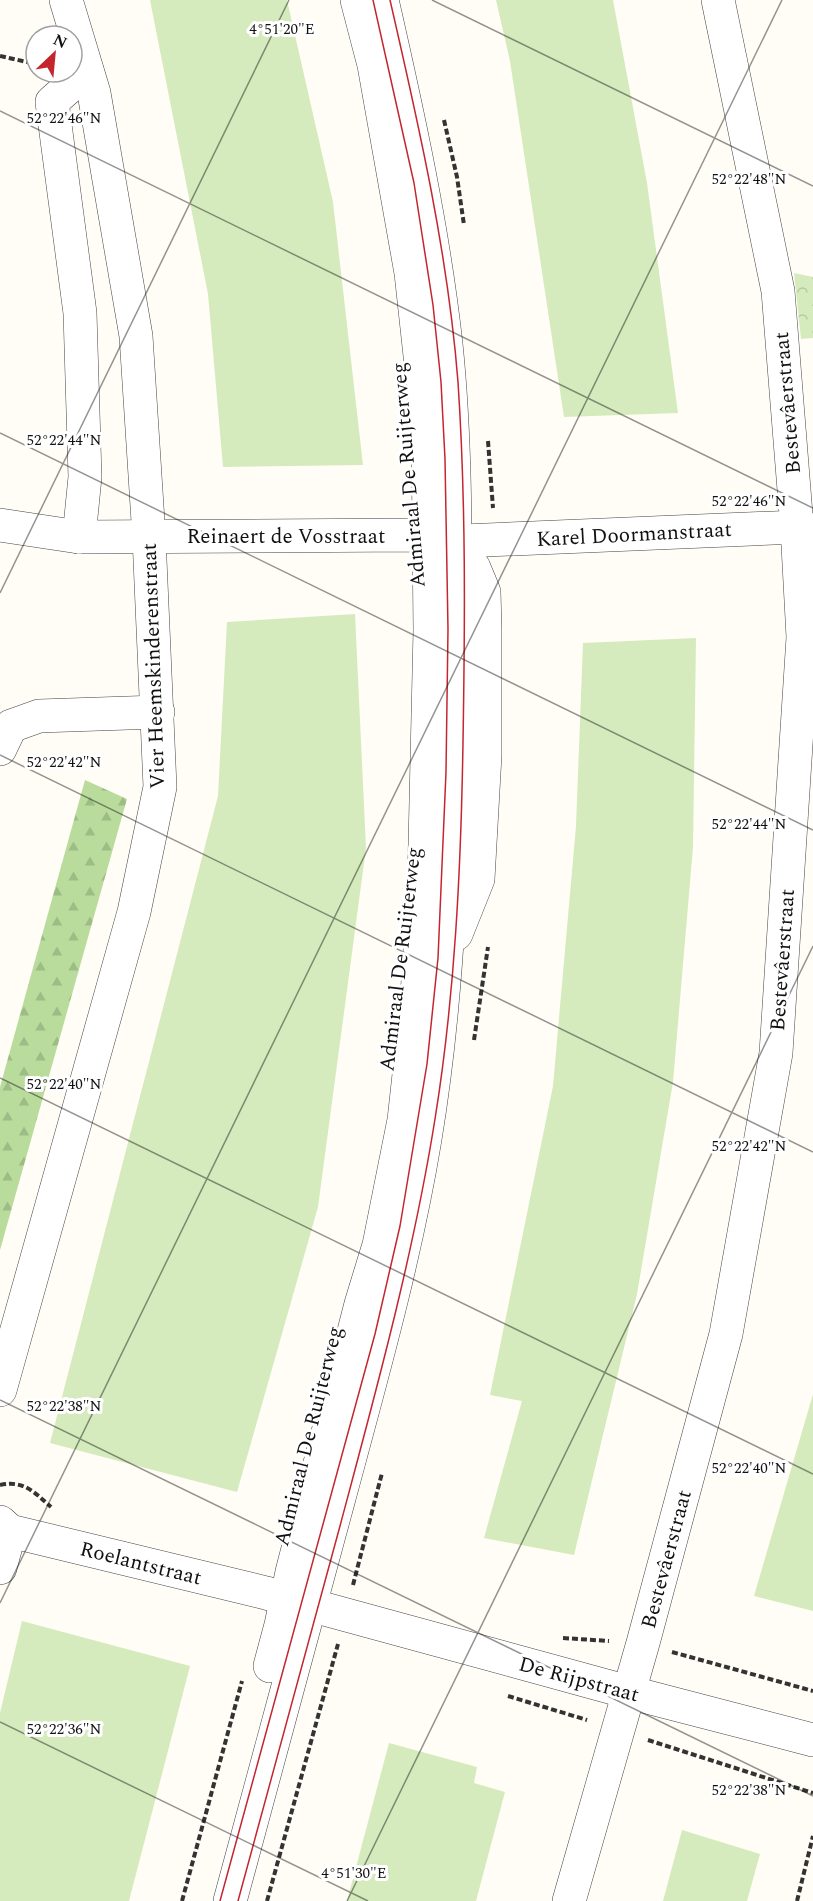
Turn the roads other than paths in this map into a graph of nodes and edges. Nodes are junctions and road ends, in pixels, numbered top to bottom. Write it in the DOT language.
graph roads {
  1 [pos="66,0"];
  2 [pos="357,0"];
  3 [pos="382,0"];
  4 [pos="718,0"];
  5 [pos="87,70"];
  6 [pos="0,525"];
  7 [pos="805,529"];
  8 [pos="80,537"];
  9 [pos="149,537"];
  10 [pos="442,539"];
  11 [pos="158,712"];
  12 [pos="0,749"];
  13 [pos="0,1390"];
  14 [pos="5,1527"];
  15 [pos="0,1568"];
  16 [pos="297,1603"];
  17 [pos="345,1616"];
  18 [pos="628,1692"];
  19 [pos="813,1740"];
  20 [pos="206,1901"];
  21 [pos="230,1901"];
  22 [pos="569,1901"];
  1 -- 5 [label="street, Vier Heemskinderenstraat"];
  2 -- 10 [label="street, Admiraal De Ruijterweg"];
  3 -- 10 [label="street, Admiraal De Ruijterweg"];
  4 -- 7 [label="street, Bestevâerstraat"];
  5 -- 8 [label="street"];
  5 -- 9 [label="street, Vier Heemskinderenstraat"];
  6 -- 8 [label="street, Reinaert de Vosstraat"];
  7 -- 10 [label="street, Karel Doormanstraat"];
  7 -- 18 [label="street, Bestevâerstraat"];
  8 -- 9 [label="street, Reinaert de Vosstraat"];
  9 -- 10 [label="street, Reinaert de Vosstraat"];
  9 -- 11 [label="street, Vier Heemskinderenstraat"];
  10 -- 16 [label="street, Admiraal De Ruijterweg"];
  10 -- 16 [label="street, Admiraal De Ruijterweg"];
  11 -- 12 [label="street"];
  11 -- 13 [label="street, Vier Heemskinderenstraat"];
  14 -- 15 [label="street"];
  14 -- 16 [label="street, Roelantstraat"];
  16 -- 17 [label="street, Roelantstraat"];
  16 -- 20 [label="street, Admiraal De Ruijterweg"];
  16 -- 21 [label="street, Admiraal De Ruijterweg"];
  17 -- 18 [label="street, De Rijpstraat"];
  18 -- 19 [label="street, De Rijpstraat"];
  18 -- 22 [label="street, Bestevâerstraat"];
}
